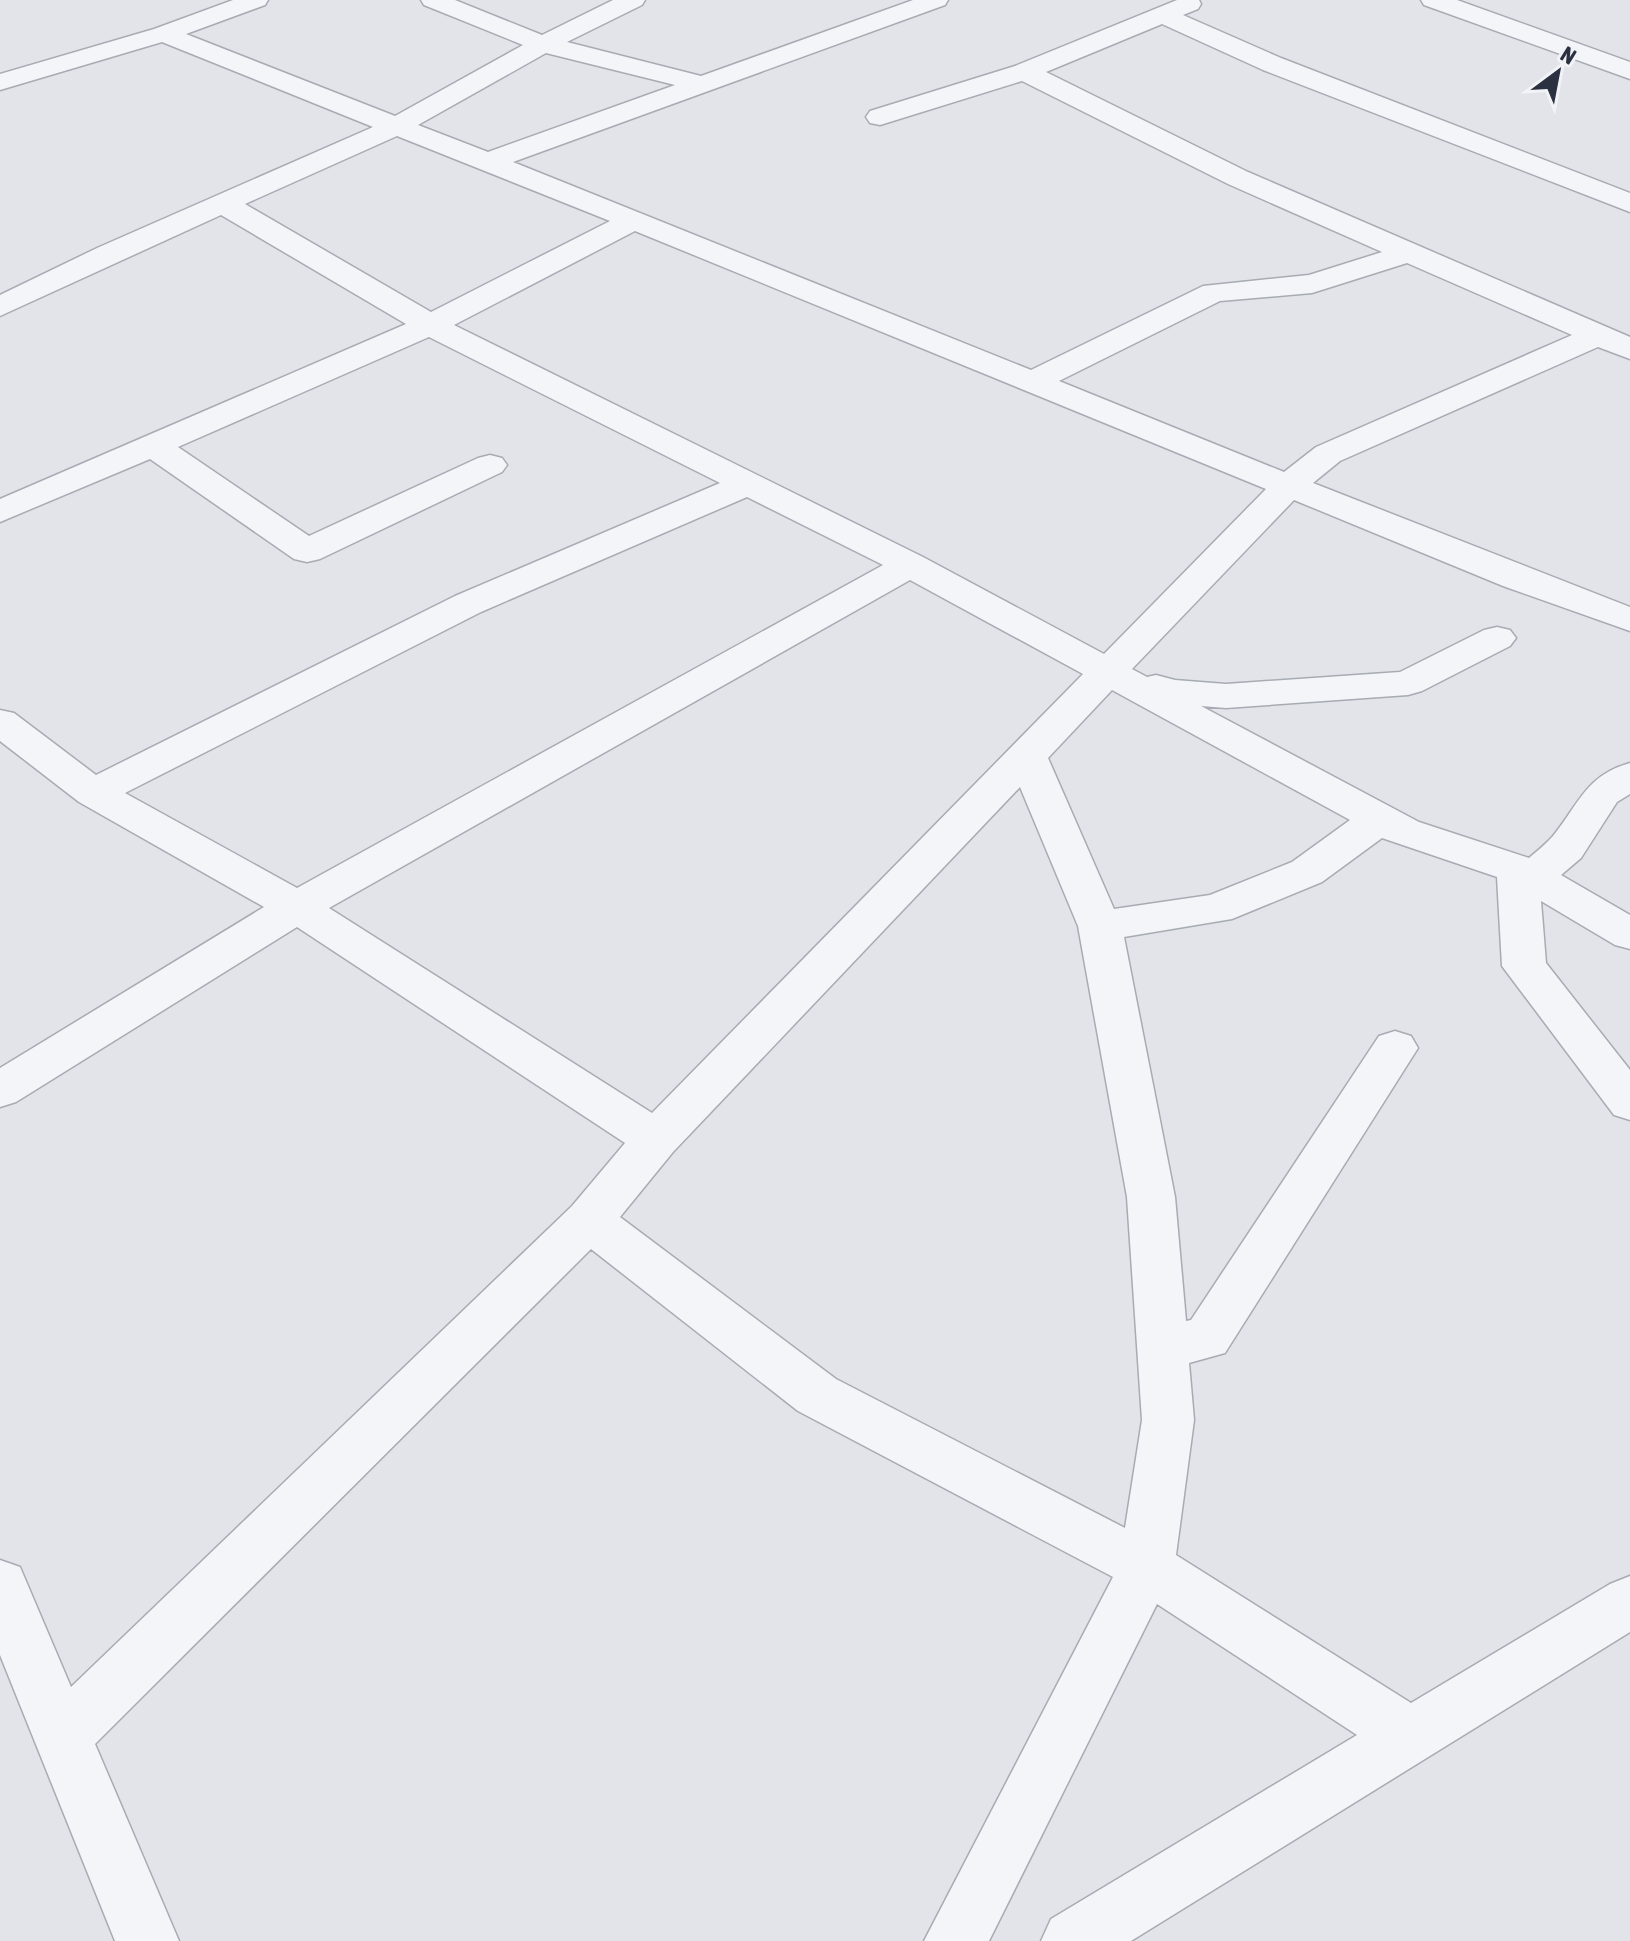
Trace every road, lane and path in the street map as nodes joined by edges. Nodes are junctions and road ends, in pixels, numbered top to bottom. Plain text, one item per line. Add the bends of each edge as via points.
1 (256, 0) edge
2 (433, 0) edge
3 (633, 0) edge
4 (936, 0) edge
5 (1199, 0) edge
6 (1433, 0) edge
7 (1164, 16) junction
8 (163, 34) junction
9 (543, 44) junction
10 (1630, 71) edge
11 (1024, 72) junction
12 (0, 82) edge
13 (702, 84) junction
14 (880, 117) dead end
15 (395, 127) junction
16 (487, 162) junction
17 (222, 203) junction
18 (1630, 203) edge
19 (634, 220) junction
20 (1411, 252) junction
21 (0, 307) edge
22 (430, 325) junction
23 (1614, 342) edge
24 (1033, 381) junction
25 (154, 446) junction
26 (490, 465) dead end
27 (748, 484) junction
28 (1289, 485) junction
29 (0, 512) edge
30 (910, 565) junction
31 (1630, 620) edge
32 (1497, 638) dead end
33 (1108, 672) junction
34 (0, 722) edge
35 (1027, 757) junction
36 (1630, 776) edge
37 (93, 793) junction
38 (1380, 819) junction
39 (1518, 869) junction
40 (297, 907) junction
41 (1100, 926) junction
42 (1630, 934) edge
43 (1395, 1048) dead end
44 (0, 1090) edge
45 (1630, 1103) edge
46 (656, 1139) junction
47 (589, 1220) junction
48 (1162, 1347) junction
49 (1147, 1567) junction
50 (0, 1585) edge
51 (1630, 1602) edge
52 (62, 1736) junction
53 (1410, 1736) junction
54 (147, 1941) edge
55 (956, 1941) edge
56 (1073, 1941) edge

1 - 8 street
2 - 9 street
3 - 9 street
4 - 13 street
5 - 7 street
6 - 10 street
7 - 11 street
7 - 18 street via 1272,64
8 - 12 street
8 - 15 street
9 - 13 street
9 - 15 street
11 - 14 street
11 - 20 street via 1238,178
13 - 16 street
15 - 16 street
15 - 17 street
16 - 19 street
17 - 21 street
17 - 22 street
19 - 22 street
19 - 24 street
20 - 23 street
20 - 24 street via 1312,284 1214,292
22 - 25 street
22 - 27 street
23 - 28 street via 1328,454
24 - 28 street
25 - 26 street via 307,551
25 - 29 street
27 - 30 street
27 - 37 street via 468,604
28 - 31 street
28 - 33 street
30 - 33 street
30 - 40 street
32 - 33 street via 1408,683 1363,687 1226,696 1173,692
33 - 35 street
33 - 38 street
34 - 37 street
35 - 41 street
35 - 46 street
36 - 39 street via 1603,793 1566,848 1536,875
37 - 40 street
38 - 39 street via 1404,832
38 - 41 street via 1307,872 1217,909
39 - 42 street
39 - 45 street via 1524,966
40 - 44 street
40 - 46 street
41 - 48 street via 1151,1197
43 - 48 street via 1207,1338
46 - 47 street
47 - 49 street via 817,1395
47 - 52 street
48 - 49 street via 1168,1420
49 - 53 street
49 - 55 street
50 - 52 street
51 - 53 street
52 - 54 street
53 - 56 street

